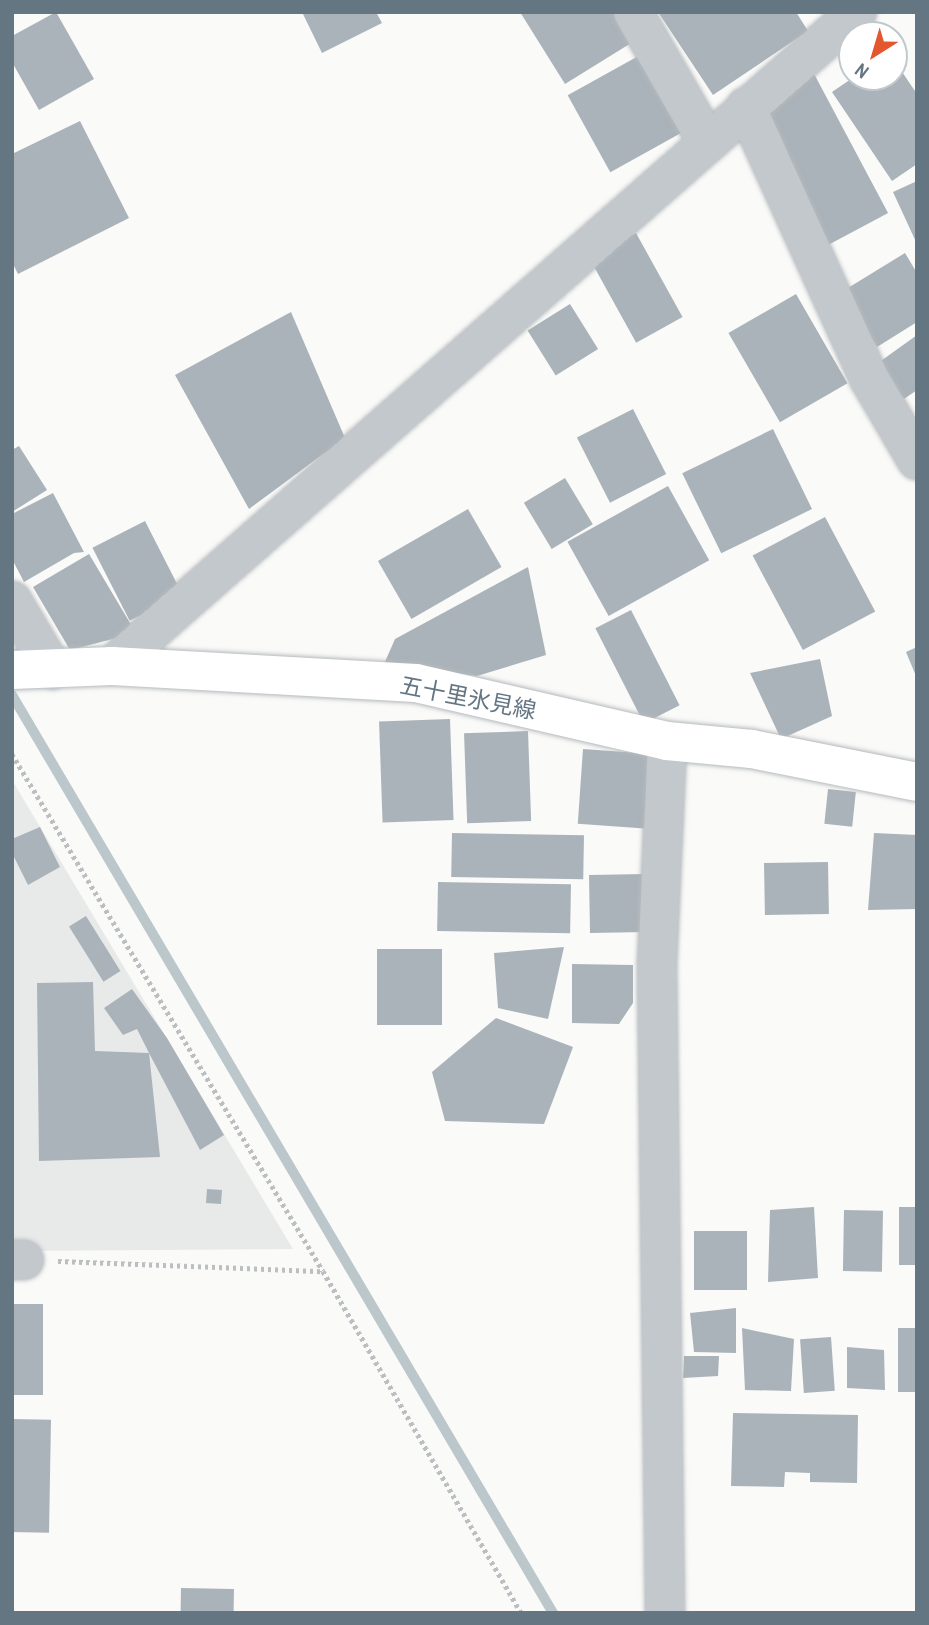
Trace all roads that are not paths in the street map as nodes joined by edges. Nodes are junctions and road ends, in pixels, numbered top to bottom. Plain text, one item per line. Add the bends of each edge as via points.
1 (633, 12) edge
2 (857, 12) edge
3 (746, 107) junction
4 (708, 143) junction
5 (917, 460) edge
6 (12, 601) edge
7 (112, 666) junction
8 (12, 670) edge
9 (53, 670) junction
10 (667, 741) junction
11 (917, 782) edge
12 (666, 1613) edge

1 - 4 street
2 - 3 street
3 - 4 street
3 - 5 street via 869,377
4 - 7 street
6 - 9 street
7 - 9 main road, 五十里氷見線
7 - 10 main road, 五十里氷見線 via 416,683
8 - 9 main road, 五十里氷見線
10 - 11 main road, 五十里氷見線 via 752,748
10 - 12 street via 657,964

